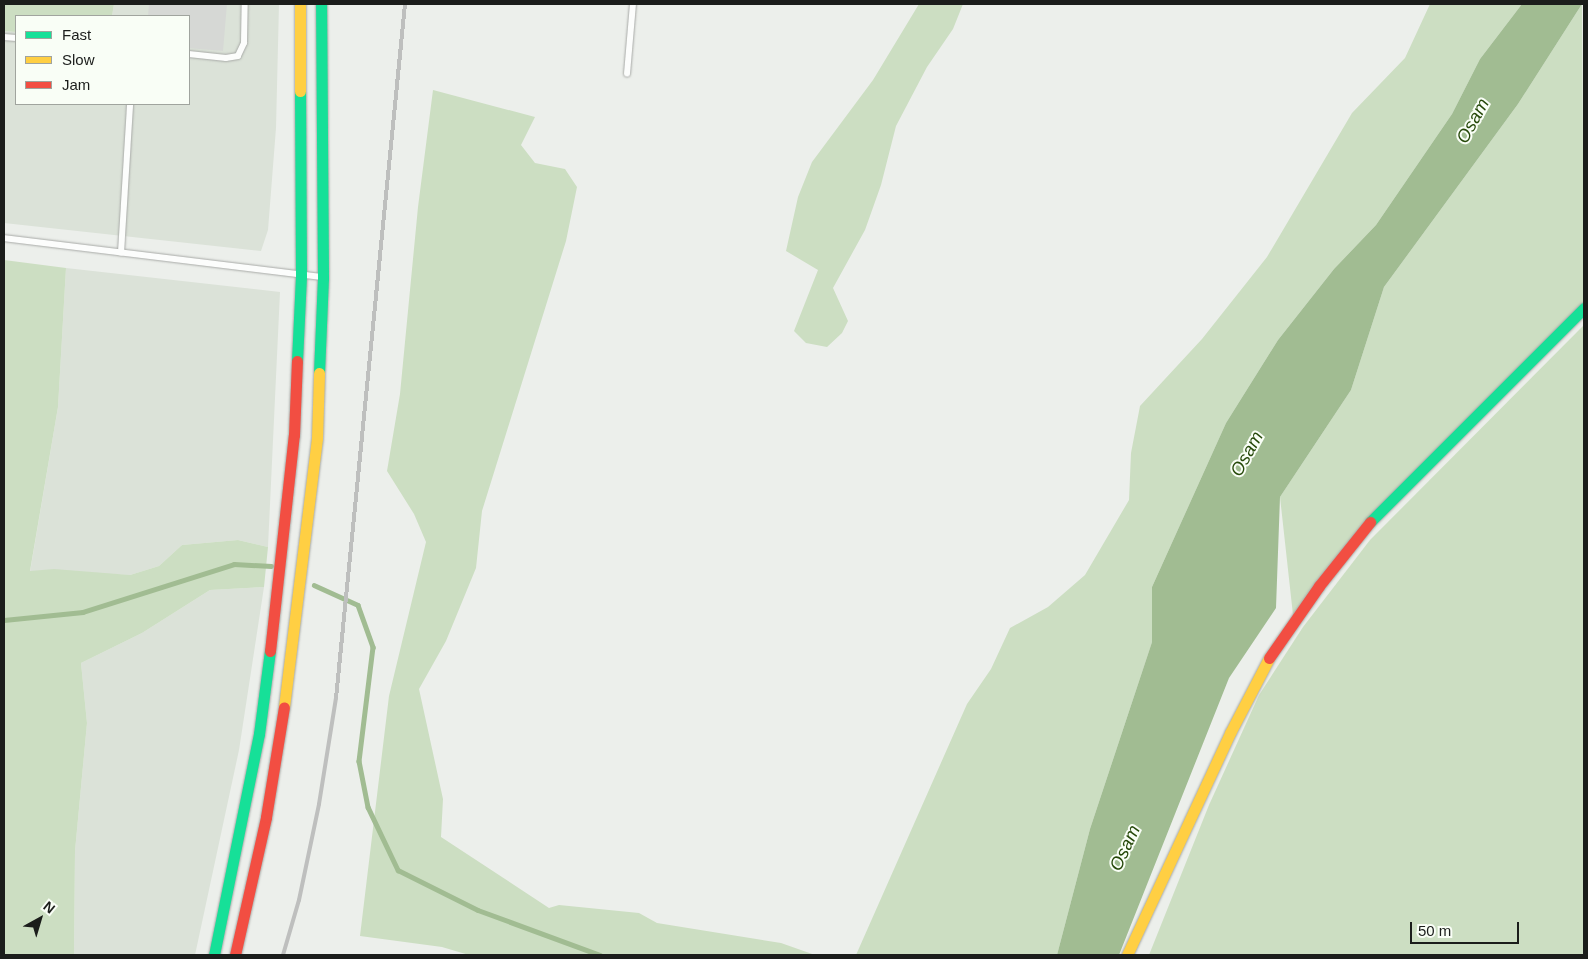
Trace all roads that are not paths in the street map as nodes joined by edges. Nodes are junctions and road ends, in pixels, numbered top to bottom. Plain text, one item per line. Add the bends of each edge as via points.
1 (245, 4) edge
2 (300, 4) edge
3 (321, 4) edge
4 (633, 4) edge
5 (190, 54) edge
6 (627, 74) dead end
7 (130, 105) edge
8 (4, 238) edge
9 (121, 253) junction
10 (302, 276) junction
11 (323, 278) junction
12 (1584, 308) edge
13 (214, 955) edge
14 (235, 955) edge
15 (1127, 955) edge

1 - 5 lane via 244,44 238,56
2 - 10 main road
3 - 11 main road
4 - 6 lane
7 - 9 lane
8 - 9 lane
9 - 10 lane
10 - 11 lane
10 - 13 main road via 294,435 272,658 246,810
11 - 14 main road via 317,438 292,655 266,817
12 - 15 main road via 1376,514 1318,586 1266,663

